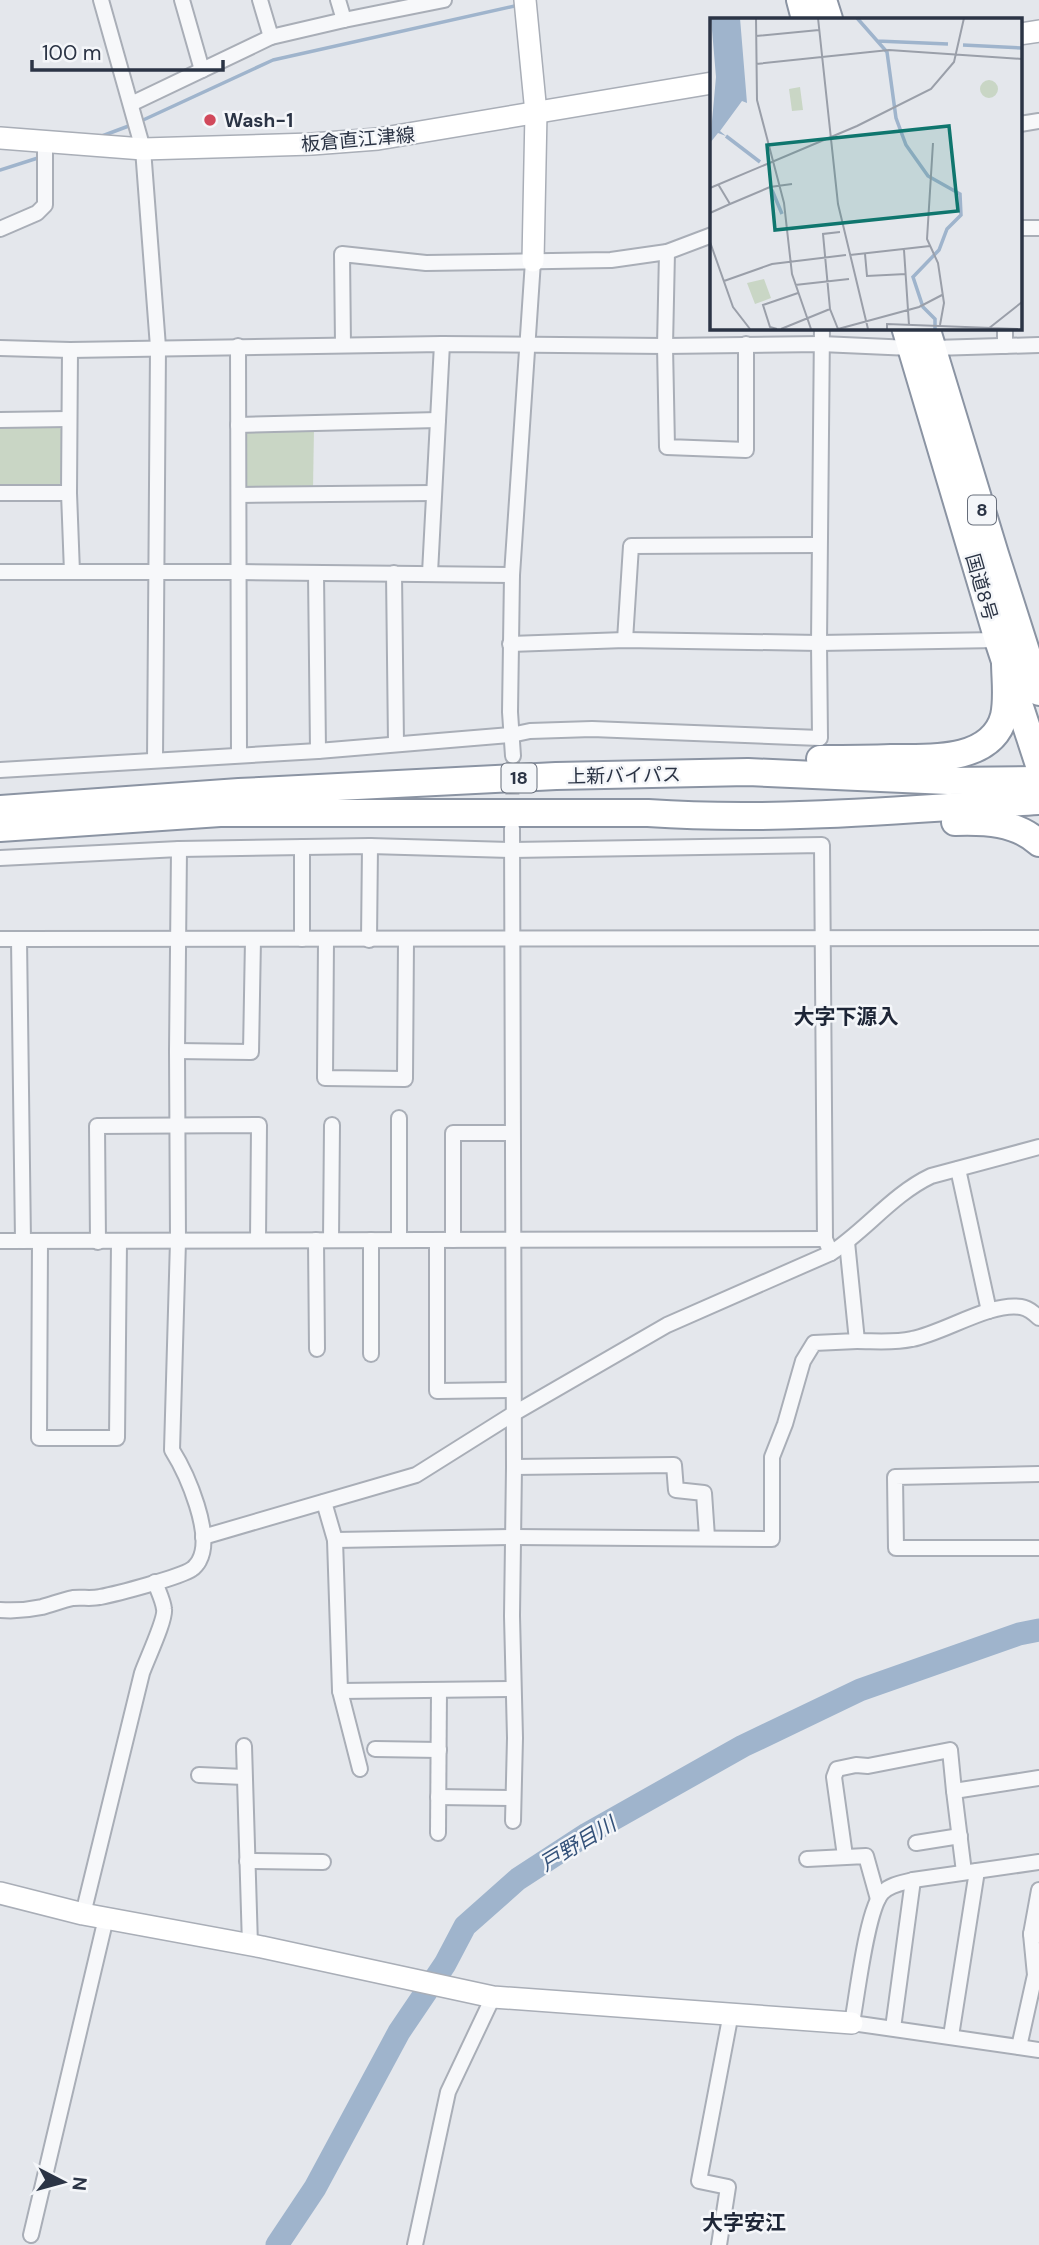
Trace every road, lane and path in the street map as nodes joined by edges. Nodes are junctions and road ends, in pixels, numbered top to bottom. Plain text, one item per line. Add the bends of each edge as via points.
1 (100, 0) edge
2 (182, 0) edge
3 (260, 0) edge
4 (338, 0) edge
5 (444, 0) edge
6 (524, 0) edge
7 (800, 0) edge
8 (823, 0) edge
9 (414, 2) edge
10 (805, 18) edge
11 (829, 18) edge
12 (344, 20) junction
13 (1039, 31) edge
14 (1021, 34) edge
15 (271, 37) junction
16 (202, 70) junction
17 (710, 83) edge
18 (131, 104) junction
19 (536, 113) junction
20 (1039, 121) edge
21 (1021, 124) edge
22 (0, 138) edge
23 (45, 142) junction
24 (143, 149) junction
25 (1021, 228) edge
26 (1039, 228) edge
27 (0, 229) edge
28 (710, 236) edge
29 (667, 252) junction
30 (533, 261) junction
31 (821, 329) edge
32 (1005, 329) edge
33 (919, 337) edge
34 (442, 344) junction
35 (746, 344) junction
36 (821, 344) junction
37 (343, 345) junction
38 (528, 345) junction
39 (1039, 345) edge
40 (238, 346) junction
41 (665, 346) junction
42 (1004, 346) junction
43 (158, 347) junction
44 (0, 348) edge
45 (70, 350) junction
46 (69, 419) junction
47 (0, 420) edge
48 (438, 420) junction
49 (238, 425) junction
50 (69, 493) junction
51 (0, 494) edge
52 (433, 494) junction
53 (239, 495) junction
54 (819, 545) junction
55 (0, 572) edge
56 (72, 572) junction
57 (155, 572) junction
58 (238, 572) junction
59 (316, 573) junction
60 (394, 573) junction
61 (430, 573) junction
62 (512, 575) junction
63 (625, 640) junction
64 (818, 643) junction
65 (510, 644) junction
66 (1001, 651) junction
67 (1039, 692) edge
68 (511, 735) junction
69 (396, 744) junction
70 (318, 751) junction
71 (239, 755) junction
72 (513, 757) tunnel mouth
73 (155, 760) junction
74 (1039, 765) edge
75 (0, 770) edge
76 (556, 776) junction
77 (1039, 780) edge
78 (1039, 801) edge
79 (0, 809) edge
80 (708, 817) junction
81 (0, 828) edge
82 (512, 828) tunnel mouth
83 (1039, 843) edge
84 (370, 846) junction
85 (302, 847) junction
86 (179, 849) junction
87 (512, 850) junction
88 (0, 858) edge
89 (822, 937) junction
90 (1039, 938) edge
91 (0, 939) edge
92 (19, 939) junction
93 (178, 939) junction
94 (253, 939) junction
95 (302, 939) junction
96 (326, 940) junction
97 (369, 940) junction
98 (406, 940) junction
99 (512, 940) junction
100 (177, 1051) junction
101 (399, 1118) dead end
102 (179, 1125) junction
103 (332, 1125) dead end
104 (512, 1133) junction
105 (1039, 1147) edge
106 (958, 1169) junction
107 (258, 1240) junction
108 (323, 1240) junction
109 (371, 1240) junction
110 (399, 1240) junction
111 (437, 1240) junction
112 (453, 1240) junction
113 (512, 1240) junction
114 (0, 1241) edge
115 (23, 1241) junction
116 (40, 1241) junction
117 (178, 1241) junction
118 (98, 1242) junction
119 (119, 1242) junction
120 (847, 1242) junction
121 (828, 1246) junction
122 (989, 1311) junction
123 (1039, 1318) edge
124 (857, 1341) junction
125 (317, 1349) dead end
126 (371, 1354) dead end
127 (513, 1390) junction
128 (513, 1414) junction
129 (514, 1467) junction
130 (1039, 1474) edge
131 (324, 1502) junction
132 (203, 1537) junction
133 (514, 1537) junction
134 (707, 1538) junction
135 (335, 1539) junction
136 (1039, 1548) edge
137 (155, 1582) junction
138 (0, 1610) edge
139 (513, 1689) junction
140 (439, 1690) junction
141 (340, 1691) junction
142 (244, 1746) dead end
143 (376, 1749) dead end
144 (439, 1751) junction
145 (360, 1769) dead end
146 (199, 1775) dead end
147 (244, 1777) junction
148 (1039, 1778) edge
149 (954, 1791) junction
150 (438, 1797) junction
151 (513, 1798) junction
152 (513, 1821) dead end
153 (438, 1833) dead end
154 (960, 1836) junction
155 (916, 1843) dead end
156 (845, 1856) junction
157 (807, 1859) dead end
158 (247, 1861) junction
159 (323, 1862) dead end
160 (1039, 1862) edge
161 (971, 1872) junction
162 (913, 1880) junction
163 (1039, 1890) edge
164 (0, 1894) edge
165 (878, 1899) junction
166 (83, 1914) junction
167 (106, 1918) junction
168 (1035, 1934) edge
169 (250, 1945) junction
170 (483, 1995) junction
171 (731, 2013) junction
172 (852, 2023) junction
173 (892, 2028) junction
174 (951, 2036) junction
175 (1020, 2047) junction
176 (1039, 2050) edge
177 (31, 2235) dead end
178 (415, 2245) edge
179 (719, 2245) edge

1 - 18 street
2 - 16 street
3 - 15 street
4 - 12 street
5 - 9 street
6 - 19 street
7 - 10 highway
8 - 11 highway
9 - 12 street
12 - 15 street
13 - 14 street
15 - 16 street
16 - 18 street
17 - 19 street, 板倉直江津線
18 - 24 street
19 - 24 street, 板倉直江津線 via 378,139
19 - 30 street
20 - 21 street
22 - 23 street, 板倉直江津線
23 - 24 street, 板倉直江津線
23 - 27 street via 46,205
24 - 43 street
25 - 26 street
28 - 29 street
29 - 30 street via 611,260
29 - 41 street
30 - 37 street via 426,263 342,254
30 - 38 street
31 - 36 street
32 - 42 street
33 - 36 street
33 - 42 street
33 - 66 highway, 国道8号 / 8
33 - 67 highway, 国道8号 / 8
34 - 37 street
34 - 38 street
34 - 48 street
35 - 36 street
35 - 41 street
35 - 41 street via 746,450 667,447
36 - 54 street
37 - 40 street
38 - 41 street
38 - 62 street
39 - 42 street
40 - 43 street
40 - 49 street
43 - 45 street
43 - 57 street
44 - 45 street
45 - 46 street
46 - 47 street
46 - 50 street
48 - 49 street
48 - 52 street
49 - 53 street
50 - 51 street
50 - 56 street
52 - 53 street
52 - 61 street
53 - 58 street
54 - 63 street via 631,546
54 - 64 street
55 - 56 street
56 - 57 street
57 - 58 street
57 - 73 street
58 - 59 street
58 - 71 street
59 - 60 street
59 - 70 street
60 - 61 street
60 - 69 street
61 - 62 street
62 - 65 street
63 - 64 street
63 - 65 street
64 - 66 street
64 - 68 street via 820,738 592,729
65 - 68 street
66 - 74 highway, 国道8号 / 8
66 - 76 highway via 1006,698 1003,717 986,742 969,751 943,758 751,760
68 - 69 street
68 - 72 street
69 - 70 street
70 - 71 street
71 - 73 street
73 - 75 street
76 - 77 highway, 上新バイパス / 18 via 748,772 948,781
76 - 79 highway, 上新バイパス / 18
78 - 80 highway, 上新バイパス / 18
80 - 81 highway, 上新バイパス / 18 via 596,812 220,813
80 - 83 highway via 811,824 980,821 1014,828
82 - 87 street
84 - 85 street
84 - 87 street
84 - 97 street
85 - 86 street
85 - 95 street
86 - 88 street
86 - 93 street
87 - 89 street via 822,845
87 - 99 street
89 - 90 street
89 - 99 street
89 - 121 street
91 - 92 street
92 - 93 street
92 - 115 street
93 - 94 street
93 - 100 street
94 - 95 street
94 - 100 street via 251,1052
95 - 96 street
96 - 97 street
96 - 98 street via 325,1078 405,1079
97 - 98 street
98 - 99 street
99 - 104 street
100 - 102 street
101 - 110 street
102 - 107 street via 259,1125
102 - 117 street
102 - 118 street via 97,1126
103 - 108 street
104 - 112 street via 453,1133
104 - 113 street
105 - 106 street
106 - 120 street via 914,1184
106 - 122 street
107 - 108 street
107 - 117 street
108 - 109 street
108 - 125 street
109 - 110 street
109 - 126 street
110 - 111 street
111 - 112 street
111 - 127 street via 437,1391
112 - 113 street
113 - 121 street
113 - 127 street
114 - 115 street
115 - 116 street
116 - 118 street
116 - 119 street via 39,1438 117,1438
117 - 119 street
117 - 132 street via 172,1450 191,1487
118 - 119 street
120 - 121 street
120 - 124 street
121 - 128 street via 667,1325
122 - 123 street via 1020,1306
122 - 124 street via 909,1340
124 - 134 street via 814,1343 803,1361 772,1457 772,1539
127 - 128 street
128 - 129 street
128 - 131 street via 416,1475
129 - 133 street
129 - 134 street via 674,1465 676,1490 704,1493
130 - 136 street via 895,1476 896,1548
131 - 132 street
131 - 135 street
132 - 137 street via 203,1551 191,1571
133 - 134 street
133 - 135 street
133 - 139 street
135 - 141 street
137 - 138 street via 98,1598
137 - 166 street via 165,1611 142,1673
139 - 140 street
139 - 151 street
140 - 141 street
140 - 144 street
141 - 145 street
142 - 147 street
143 - 144 street
144 - 150 street
146 - 147 street
147 - 158 street
148 - 149 street
149 - 154 street
149 - 156 street via 950,1750 837,1769 834,1777
150 - 151 street
150 - 153 street
151 - 152 street
154 - 155 street
154 - 161 street
156 - 157 street
156 - 165 street via 866,1856
158 - 159 street
158 - 169 street
160 - 161 street
161 - 162 street
161 - 174 street
162 - 165 street via 895,1884
162 - 173 street
163 - 168 street
164 - 166 street
165 - 172 street
166 - 167 street
167 - 169 street
167 - 177 street
168 - 175 street via 1035,1975
169 - 170 street
170 - 171 street
170 - 178 street via 448,2092
171 - 172 street
171 - 179 street via 699,2181 728,2187
172 - 173 street
173 - 174 street
174 - 175 street
175 - 176 street

